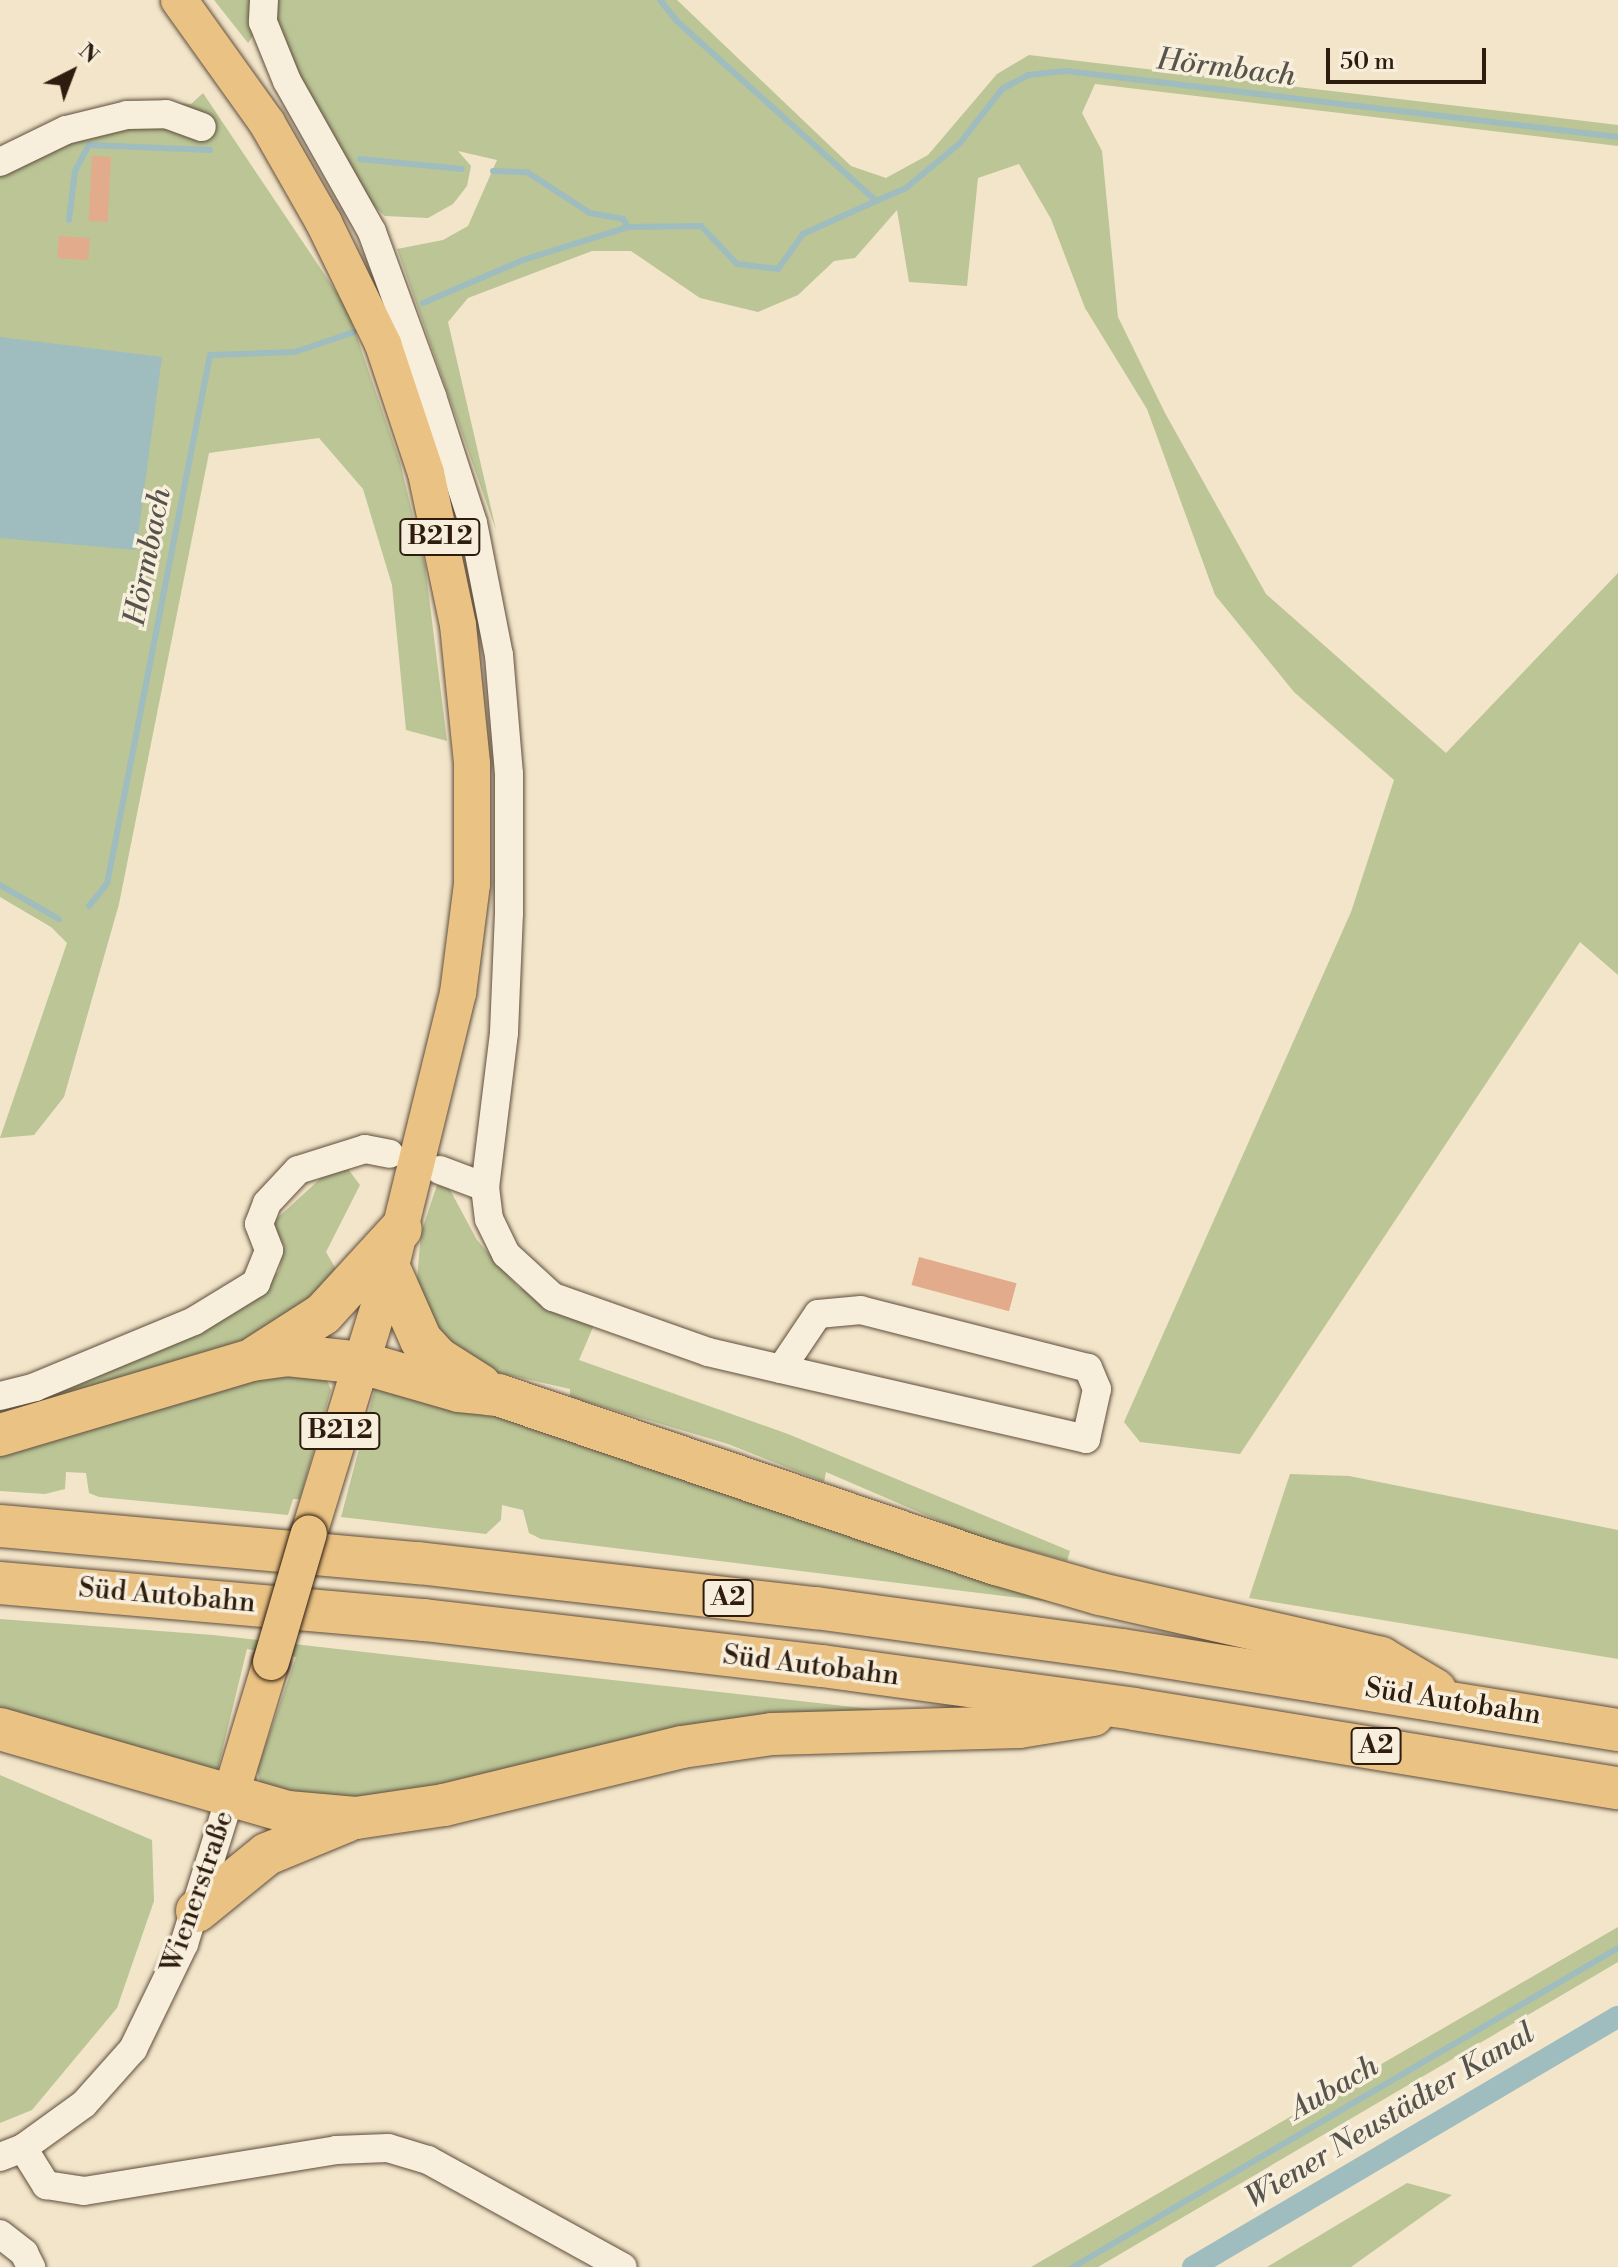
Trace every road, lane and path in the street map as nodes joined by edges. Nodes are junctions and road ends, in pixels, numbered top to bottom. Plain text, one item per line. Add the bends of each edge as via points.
1 (179, 0) edge
2 (264, 0) edge
3 (202, 127) dead end
4 (0, 162) edge
5 (390, 1154) dead end
6 (440, 1170) dead end
7 (485, 1187) junction
8 (401, 1229) junction
9 (390, 1270) junction
10 (252, 1360) junction
11 (362, 1363) junction
12 (781, 1369) junction
13 (498, 1395) junction
14 (0, 1396) edge
15 (0, 1435) edge
16 (0, 1526) edge
17 (0, 1583) edge
18 (1453, 1701) junction
19 (1134, 1709) junction
20 (0, 1729) edge
21 (1618, 1730) edge
22 (1618, 1788) edge
23 (230, 1797) junction
24 (356, 1818) junction
25 (197, 1911) junction
26 (12, 2152) edge
27 (0, 2234) edge
28 (31, 2267) edge
29 (623, 2267) edge

1 - 8 main road, B212 via 267,123 383,344 426,473 458,625 472,764 472,884 458,993
2 - 7 street via 263,22 287,81 372,232 432,396 473,523 499,655 509,774 509,913 504,1033
3 - 4 street via 166,114 127,115 66,130
5 - 14 street via 365,1149 298,1170 267,1203 259,1224 269,1250 256,1283 194,1321 35,1387
6 - 7 street
7 - 12 street via 489,1219 506,1254 553,1297 708,1352
8 - 9 main road, B212
8 - 10 highway via 323,1314
9 - 11 main road, B212
9 - 13 highway via 421,1340 439,1359
10 - 11 highway via 287,1355
10 - 15 highway
11 - 13 highway via 459,1391
11 - 23 main road, B212, bridge
12 - 12 street via 1086,1439 1097,1389 1088,1368 861,1310 818,1314
13 - 18 highway via 996,1564 1100,1594 1381,1658
16 - 18 highway, Süd Autobahn / A2 via 402,1561 816,1608
17 - 19 highway, Süd Autobahn / A2 via 424,1620
18 - 21 highway, Süd Autobahn / A2
19 - 22 highway, Süd Autobahn / A2
19 - 24 highway via 1019,1727 772,1734 682,1747 444,1805
20 - 23 highway
23 - 24 highway via 288,1812
23 - 25 street, Wienerstraße
24 - 25 highway via 267,1854
25 - 26 street, Wienerstraße via 133,2049 108,2080
26 - 29 street via 46,2185 84,2191 336,2150 388,2148 428,2160
27 - 28 street via 24,2253

